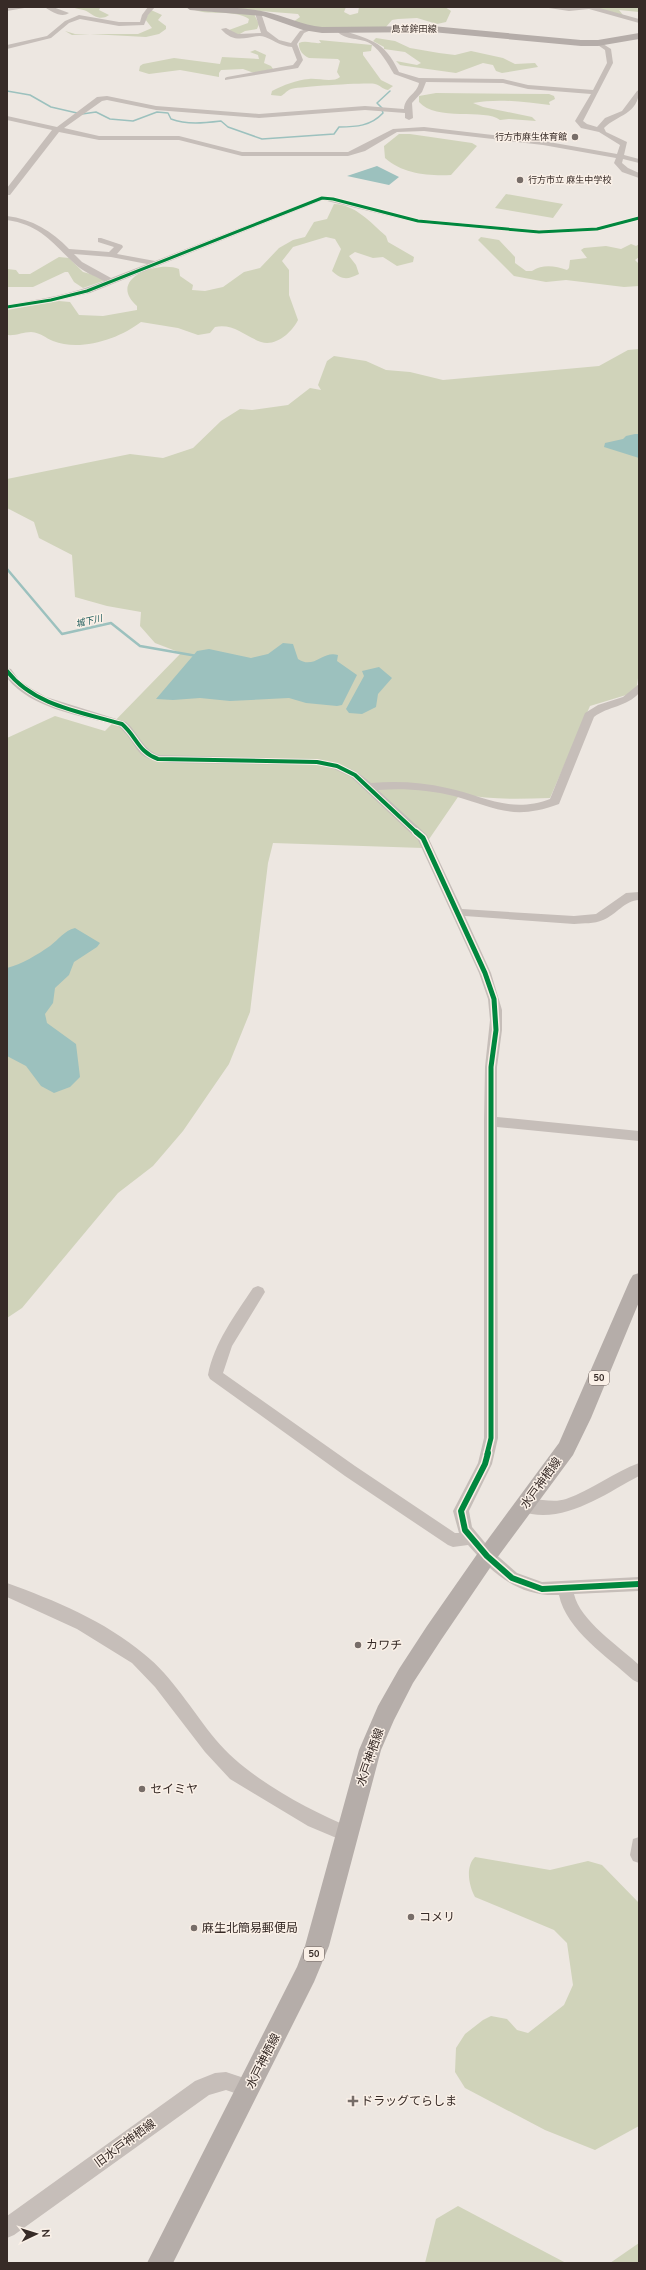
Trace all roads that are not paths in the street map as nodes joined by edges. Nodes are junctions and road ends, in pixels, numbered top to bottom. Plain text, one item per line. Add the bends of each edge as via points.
1 (27, 7) edge
2 (48, 7) edge
3 (152, 7) edge
4 (190, 7) edge
5 (545, 7) edge
6 (589, 7) edge
7 (7, 9) edge
8 (66, 13) dead end
9 (258, 13) junction
10 (639, 21) edge
11 (224, 29) dead end
12 (309, 29) junction
13 (340, 31) junction
14 (267, 34) junction
15 (639, 36) edge
16 (598, 43) junction
17 (283, 44) junction
18 (294, 45) junction
19 (7, 48) edge
20 (282, 53) dead end
21 (227, 79) dead end
22 (420, 80) junction
23 (594, 92) junction
24 (639, 92) edge
25 (406, 111) junction
26 (7, 118) edge
27 (58, 130) junction
28 (402, 130) junction
29 (601, 130) junction
30 (620, 156) junction
31 (639, 161) edge
32 (639, 176) edge
33 (7, 193) edge
34 (7, 218) edge
35 (639, 218) edge
36 (101, 240) dead end
37 (67, 251) junction
38 (111, 255) junction
39 (152, 263) junction
40 (110, 280) junction
41 (7, 307) edge
42 (7, 671) edge
43 (639, 687) edge
44 (370, 787) junction
45 (639, 896) edge
46 (458, 914) junction
47 (490, 1121) junction
48 (639, 1136) edge
49 (639, 1280) edge
50 (258, 1292) dead end
51 (639, 1469) edge
52 (524, 1506) junction
53 (470, 1538) junction
54 (486, 1556) junction
55 (639, 1584) edge
56 (565, 1588) junction
57 (7, 1590) edge
58 (639, 1675) edge
59 (346, 1834) junction
60 (639, 1845) edge
61 (639, 1855) edge
62 (249, 2089) junction
63 (7, 2228) edge
64 (160, 2263) edge

1 - 7 street
2 - 8 street via 56,12
3 - 19 street via 142,24 119,24 78,17 67,22 49,37
4 - 9 main road, 島並鉾田線
5 - 6 street
6 - 10 street
9 - 12 main road, 島並鉾田線
9 - 14 street via 262,30
11 - 14 street via 228,35 234,37
12 - 13 main road, 島並鉾田線
12 - 18 street via 302,32
13 - 16 main road, 島並鉾田線 via 432,29
13 - 22 street via 345,35 370,40 392,64 396,73
14 - 17 street
15 - 16 main road, 島並鉾田線
16 - 23 street via 608,49 610,60
17 - 18 street
17 - 20 street via 280,47
18 - 21 street via 300,60 294,68
22 - 23 street via 502,81 535,88
22 - 25 street via 423,82 422,87 408,101
23 - 29 street via 579,122 584,126
24 - 29 street via 627,111 605,122
25 - 27 street via 365,108 265,117 156,108 107,98 100,99
25 - 28 street via 409,116
26 - 27 street
27 - 28 street via 108,138 179,138 242,154 327,155 358,152 375,140
27 - 33 street via 25,167
28 - 30 street via 513,139
29 - 30 street via 623,142
30 - 31 street
30 - 32 street via 620,166
34 - 37 street via 21,220 46,232
35 - 39 street via 604,228 550,232 418,222 322,198
36 - 38 street via 119,247
37 - 38 street
37 - 40 street via 86,269
38 - 39 street
39 - 40 street
40 - 41 street via 100,286 70,295
42 - 44 street via 41,699 122,724 132,734 138,746 152,757 171,760 327,763 346,769
43 - 44 street via 627,700 601,707 589,715 555,801 545,805 504,809 444,791 388,785
44 - 46 street via 423,838
45 - 46 street via 630,896 600,917 592,919 574,920 467,912
46 - 47 street via 497,1005 497,1029 491,1068
47 - 48 street
47 - 53 street via 491,1438 485,1464 461,1511 462,1524
49 - 52 main road, 水戸神栖線 / 50 via 566,1449
50 - 53 street via 242,1315 217,1363 215,1375 453,1540
51 - 52 street via 567,1506
52 - 54 main road, 水戸神栖線 / 50
53 - 54 street
54 - 56 street via 503,1573 522,1584 542,1589
54 - 59 main road, 水戸神栖線 / 50 via 410,1670 386,1713 370,1750
55 - 56 street
56 - 58 street via 569,1606 578,1620
57 - 59 street via 28,1597 66,1616 131,1654 149,1669 234,1772 312,1819 334,1831
59 - 62 main road, 水戸神栖線 / 50 via 317,1946 300,1987
60 - 61 street
62 - 63 street, 旧水戸神栖線 via 223,2080 202,2088
62 - 64 main road, 水戸神栖線 / 50

